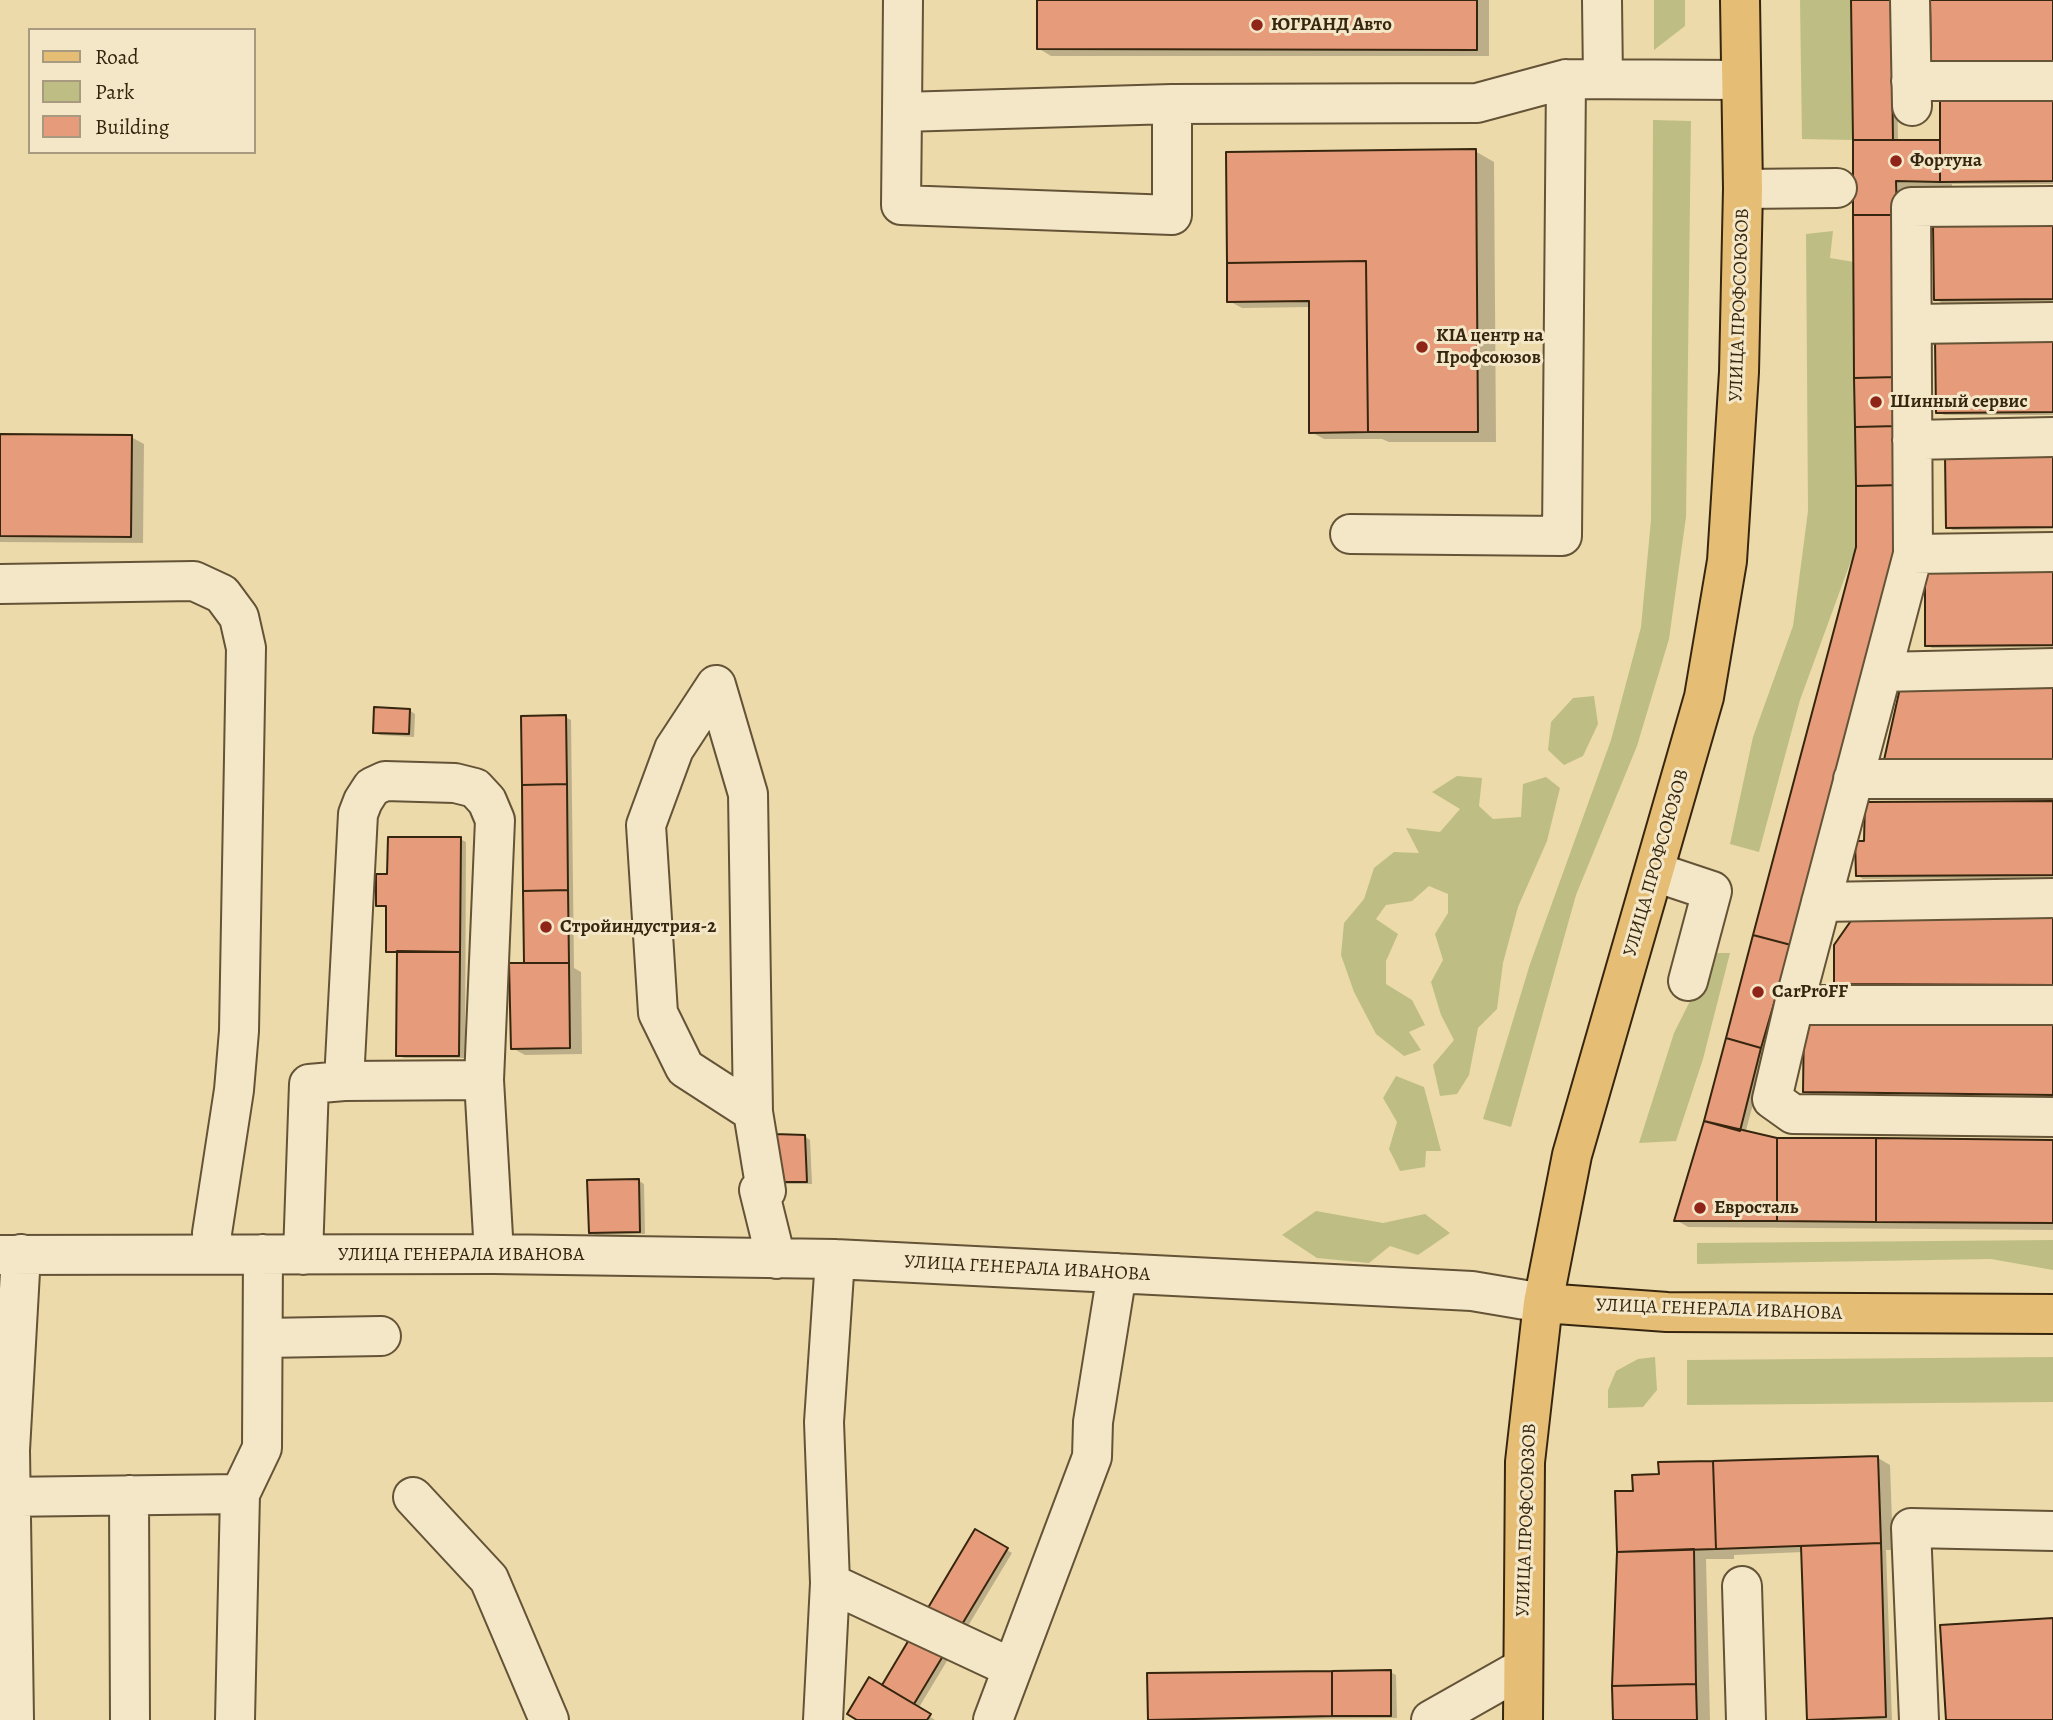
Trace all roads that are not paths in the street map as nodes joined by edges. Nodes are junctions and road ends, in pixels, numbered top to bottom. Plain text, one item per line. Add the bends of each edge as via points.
1 (903, 0) edge
2 (1602, 0) edge
3 (1740, 0) edge
4 (1910, 0) edge
5 (1566, 79) junction
6 (1603, 79) junction
7 (1741, 80) junction
8 (2053, 81) edge
9 (1172, 104) junction
10 (902, 112) junction
11 (1837, 188) dead end
12 (1743, 189) junction
13 (2053, 206) edge
14 (2053, 322) edge
15 (1912, 324) junction
16 (2053, 437) edge
17 (1912, 440) junction
18 (1350, 534) dead end
19 (2053, 552) edge
20 (1913, 554) junction
21 (0, 584) edge
22 (2053, 668) edge
23 (1882, 672) junction
24 (1853, 779) junction
25 (2053, 779) edge
26 (1655, 872) junction
27 (2053, 898) edge
28 (1821, 902) junction
29 (1688, 981) dead end
30 (1794, 1005) junction
31 (2053, 1005) edge
32 (484, 1080) junction
33 (344, 1082) junction
34 (753, 1112) junction
35 (2053, 1117) edge
36 (213, 1253) junction
37 (263, 1254) junction
38 (494, 1254) junction
39 (11, 1255) edge
40 (303, 1255) junction
41 (776, 1259) junction
42 (835, 1259) junction
43 (1117, 1273) junction
44 (1543, 1303) junction
45 (2053, 1314) edge
46 (381, 1336) dead end
47 (263, 1338) junction
48 (240, 1494) junction
49 (129, 1495) junction
50 (5, 1497) edge
51 (412, 1497) dead end
52 (2053, 1531) edge
53 (830, 1583) junction
54 (1742, 1586) dead end
55 (1012, 1668) junction
56 (1523, 1668) junction
57 (14, 1720) edge
58 (130, 1720) edge
59 (235, 1720) edge
60 (549, 1720) edge
61 (823, 1720) edge
62 (993, 1720) edge
63 (1431, 1720) edge
64 (1523, 1720) edge
65 (1746, 1720) edge
66 (1919, 1720) edge

1 - 10 street
2 - 6 street
3 - 7 main road, УЛИЦА ПРОФСОЮЗОВ
4 - 8 street via 1912,94
5 - 6 street
5 - 9 street via 1476,103
5 - 18 street via 1562,536
6 - 7 street
7 - 12 main road, УЛИЦА ПРОФСОЮЗОВ
9 - 10 street
9 - 10 street via 1172,215 901,205
11 - 12 street
12 - 26 main road, УЛИЦА ПРОФСОЮЗОВ via 1739,372 1727,561 1704,697
13 - 15 street via 1911,208
14 - 15 street
15 - 17 street
16 - 17 street
17 - 20 street
19 - 20 street
20 - 23 street
21 - 36 street via 194,581 222,594 239,617 246,648 239,1031
22 - 23 street
23 - 24 street
24 - 25 street
24 - 28 street
26 - 29 street via 1712,891
26 - 44 main road, УЛИЦА ПРОФСОЮЗОВ via 1573,1155
27 - 28 street
28 - 30 street
30 - 31 street
30 - 35 street via 1772,1099 1793,1114
32 - 33 street
32 - 33 street via 495,820 475,788 386,781 372,787 358,814
32 - 38 street
33 - 40 street via 309,1084
34 - 34 street via 685,1068 658,1013 646,825 674,749 716,685 748,794
34 - 41 street via 766,1191 759,1190
36 - 37 street, УЛИЦА ГЕНЕРАЛА ИВАНОВА
36 - 39 street, УЛИЦА ГЕНЕРАЛА ИВАНОВА
37 - 40 street, УЛИЦА ГЕНЕРАЛА ИВАНОВА
37 - 47 street
38 - 40 street, УЛИЦА ГЕНЕРАЛА ИВАНОВА
38 - 41 street, УЛИЦА ГЕНЕРАЛА ИВАНОВА
39 - 50 street
41 - 42 street, УЛИЦА ГЕНЕРАЛА ИВАНОВА
42 - 43 street, УЛИЦА ГЕНЕРАЛА ИВАНОВА
42 - 53 street via 824,1422
43 - 44 street, УЛИЦА ГЕНЕРАЛА ИВАНОВА via 1457,1290
43 - 55 street via 1093,1422 1092,1457
44 - 45 main road, УЛИЦА ГЕНЕРАЛА ИВАНОВА via 1667,1312
44 - 56 main road, УЛИЦА ПРОФСОЮЗОВ via 1525,1462
46 - 47 street
47 - 48 street via 262,1448
48 - 49 street
48 - 59 street
49 - 50 street
49 - 58 street
50 - 57 street
51 - 60 street via 489,1579
52 - 66 street via 1911,1528
53 - 55 street
53 - 61 street
54 - 65 street
55 - 62 street
56 - 63 street
56 - 64 main road, УЛИЦА ПРОФСОЮЗОВ

